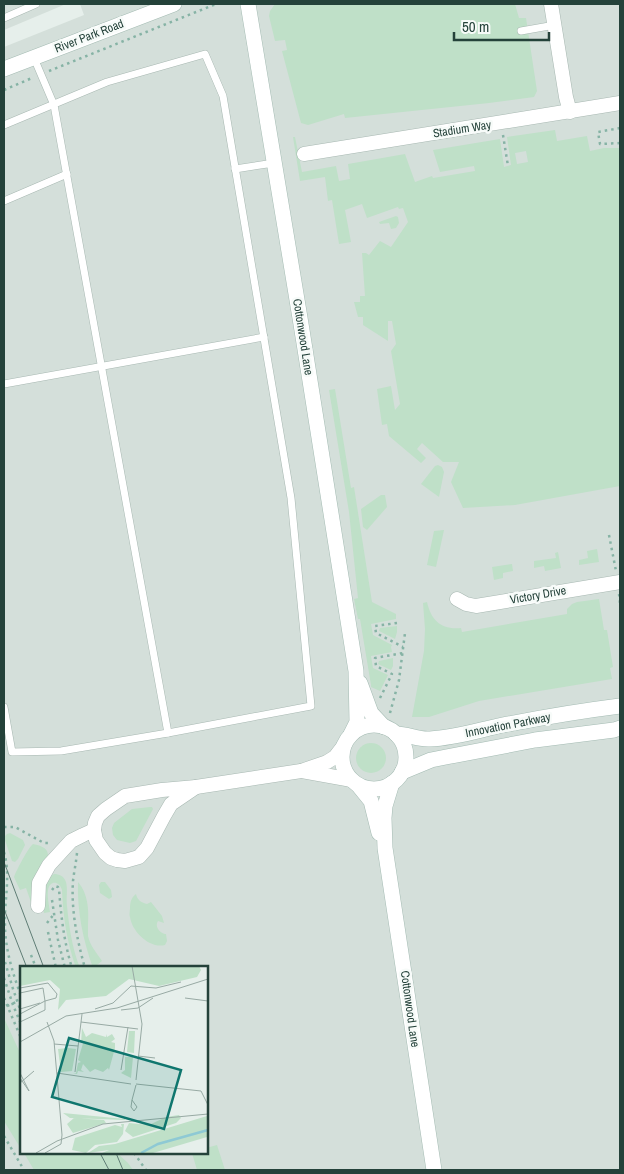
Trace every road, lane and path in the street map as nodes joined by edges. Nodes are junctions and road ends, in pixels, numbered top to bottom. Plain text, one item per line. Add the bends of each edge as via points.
1 (36, 4) edge
2 (174, 4) edge
3 (216, 4) edge
4 (248, 4) edge
5 (551, 4) edge
6 (4, 18) edge
7 (554, 25) junction
8 (520, 31) dead end
9 (34, 57) junction
10 (4, 69) edge
11 (41, 74) junction
12 (4, 90) edge
13 (620, 103) edge
14 (54, 105) junction
15 (570, 112) junction
16 (4, 125) edge
17 (620, 128) edge
18 (503, 135) dead end
19 (620, 144) edge
20 (304, 154) dead end
21 (275, 162) junction
22 (508, 166) dead end
23 (235, 169) junction
24 (67, 174) junction
25 (4, 201) edge
26 (264, 337) junction
27 (102, 366) junction
28 (4, 384) edge
29 (609, 535) dead end
30 (618, 578) edge
31 (457, 599) dead end
32 (397, 623) dead end
33 (405, 633) dead end
34 (403, 647) junction
35 (403, 652) junction
36 (356, 671) junction
37 (379, 702) dead end
38 (620, 706) edge
39 (4, 707) edge
40 (390, 724) junction
41 (620, 728) edge
42 (168, 733) junction
43 (348, 739) junction
44 (301, 771) junction
45 (397, 778) junction
46 (355, 782) junction
47 (196, 787) junction
48 (4, 827) edge
49 (94, 830) junction
50 (65, 847) junction
51 (385, 848) junction
52 (4, 852) edge
53 (52, 890) dead end
54 (52, 898) dead end
55 (38, 906) dead end
56 (54, 914) junction
57 (46, 923) dead end
58 (48, 932) dead end
59 (31, 956) dead end
60 (5, 962) dead end
61 (35, 966) edge
62 (56, 966) edge
63 (64, 966) edge
64 (72, 966) edge
65 (85, 966) edge
66 (4, 978) edge
67 (20, 995) edge
68 (4, 998) edge
69 (20, 999) edge
70 (15, 1003) junction
71 (6, 1006) junction
72 (20, 1010) edge
73 (20, 1020) edge
74 (20, 1036) edge
75 (4, 1136) edge
76 (135, 1154) edge
77 (24, 1170) edge
78 (146, 1170) edge
79 (434, 1170) edge

1 - 6 lane
2 - 9 street, River Park Road
3 - 11 path
4 - 21 street, Cottonwood Lane
5 - 7 street
7 - 8 lane
7 - 15 street
9 - 10 street, River Park Road
9 - 11 lane
11 - 12 path
11 - 14 lane
13 - 15 street, Stadium Way
14 - 16 lane
14 - 23 lane via 107,82 205,54 223,96
14 - 24 lane
15 - 20 street, Stadium Way
17 - 19 path via 598,132 600,144
18 - 22 path
21 - 23 lane
21 - 36 street, Cottonwood Lane
23 - 26 lane
24 - 25 lane
24 - 27 lane
26 - 27 lane
26 - 42 lane via 292,498 310,706
27 - 28 lane
27 - 42 lane
29 - 30 path
30 - 31 street, Victory Drive via 476,606
32 - 34 path via 375,626 376,633
33 - 34 path
34 - 35 path
35 - 37 path via 375,658 376,666 392,674
35 - 40 path
36 - 40 street, Cottonwood Lane via 371,713
36 - 43 street, Cottonwood Lane via 356,722
38 - 40 street, Innovation Parkway via 428,740 404,734
39 - 42 lane via 12,752 61,751
40 - 43 street, Innovation Parkway via 363,726
40 - 45 street via 405,752 404,766
41 - 45 street, Innovation Parkway via 432,760
43 - 44 street, Innovation Parkway via 335,757
43 - 46 street via 342,751 343,763
44 - 46 street, Innovation Parkway
44 - 47 street, Innovation Parkway
45 - 46 street, Innovation Parkway via 372,789
45 - 51 street, Cottonwood Lane via 385,806
46 - 51 street, Cottonwood Lane via 371,801
47 - 49 street, Innovation Parkway via 125,796 98,816
47 - 49 street, Innovation Parkway via 171,804 139,857 125,861 111,858 96,840
48 - 50 path via 15,827 44,843
49 - 50 street via 70,841
50 - 55 street via 39,883
50 - 65 path via 77,853 74,906
51 - 79 street, Cottonwood Lane
52 - 67 path via 7,952
53 - 64 path via 55,886 59,889 63,932
54 - 56 path
56 - 57 path
56 - 63 path
58 - 62 path
59 - 61 path
60 - 70 path
66 - 70 path, bridge
68 - 71 path
69 - 70 path
70 - 71 path, bridge
70 - 72 path
70 - 73 path, bridge
71 - 74 path
75 - 77 path
76 - 78 path

